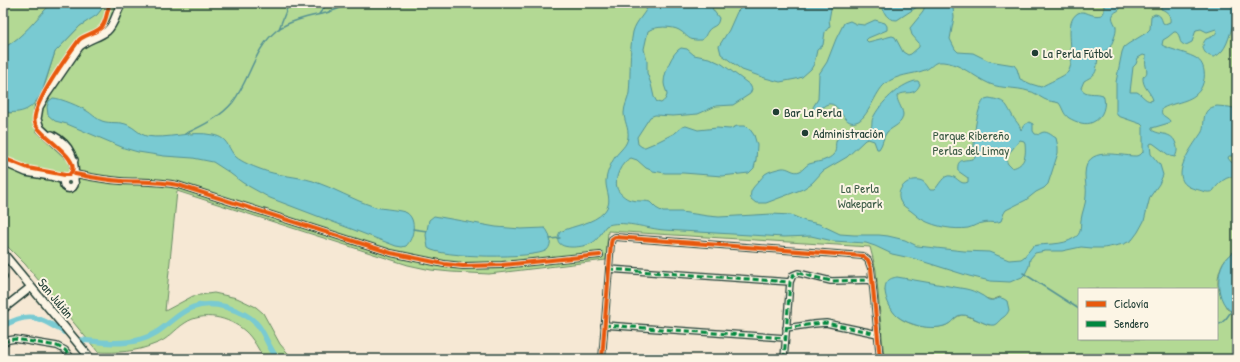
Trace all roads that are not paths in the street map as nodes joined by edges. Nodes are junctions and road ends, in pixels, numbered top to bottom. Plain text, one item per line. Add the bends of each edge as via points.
1 (122, 3) edge
2 (3, 162) edge
3 (74, 177) junction
4 (3, 253) edge
5 (600, 255) dead end
6 (609, 269) junction
7 (873, 280) junction
8 (790, 282) junction
9 (31, 287) junction
10 (3, 309) edge
11 (604, 325) junction
12 (786, 328) junction
13 (878, 334) junction
14 (785, 338) junction
15 (3, 343) edge
16 (72, 359) edge
17 (91, 359) edge
18 (602, 359) edge
19 (784, 359) edge
20 (880, 359) edge

1 - 3 street via 110,28 79,47 38,111 38,125 70,150 75,166
2 - 3 street via 26,172 64,180 65,187 70,189 75,185
3 - 5 street via 178,185 391,253 444,264 502,265
4 - 9 street, San Julián
6 - 7 street via 611,241 616,237 860,255 868,260
6 - 8 street
6 - 11 street
7 - 8 street via 832,281 798,273 793,274
7 - 13 street
8 - 12 street
9 - 10 street
9 - 17 street, San Julián
11 - 14 street
11 - 18 street
12 - 13 street via 826,324
12 - 14 street
13 - 20 street
14 - 19 street
15 - 16 street via 15,339 57,346 65,350

